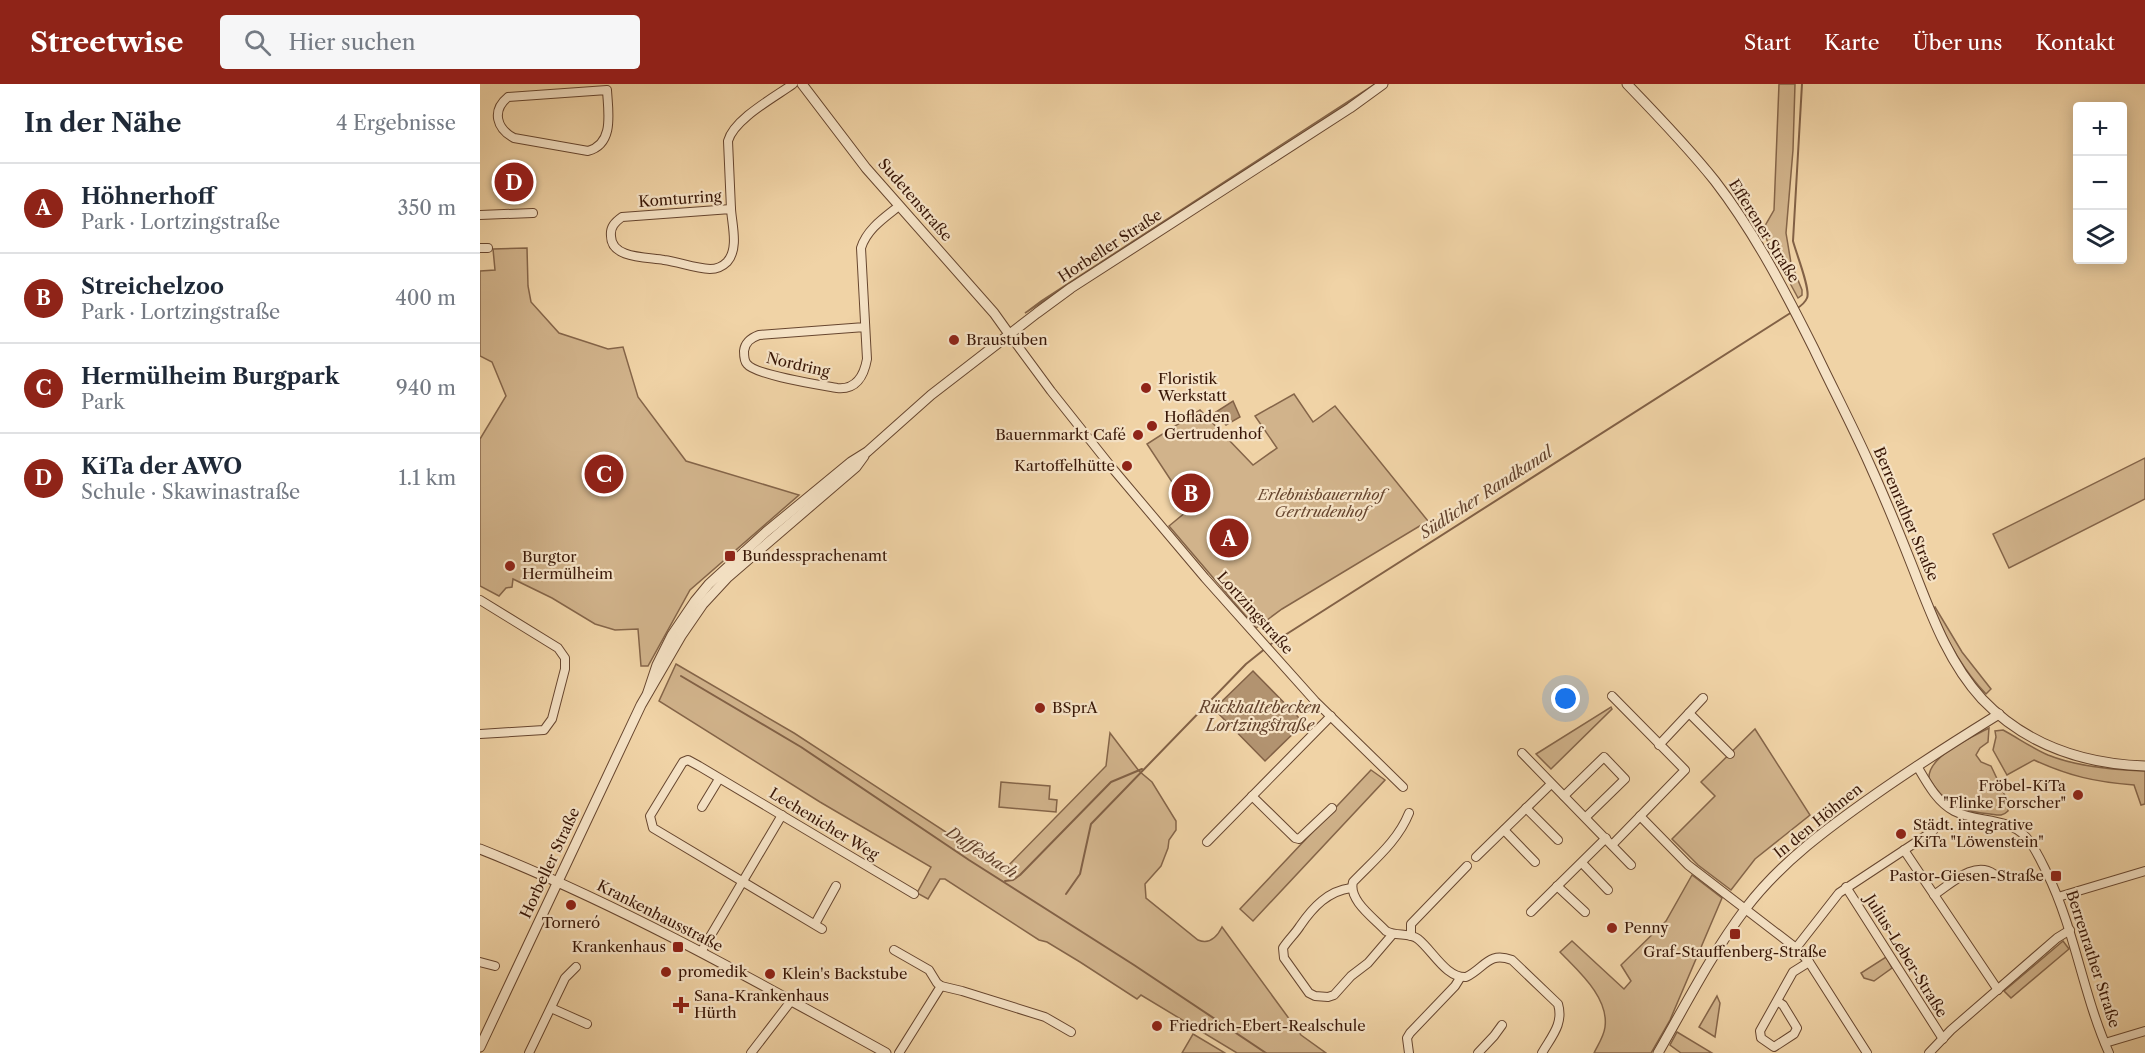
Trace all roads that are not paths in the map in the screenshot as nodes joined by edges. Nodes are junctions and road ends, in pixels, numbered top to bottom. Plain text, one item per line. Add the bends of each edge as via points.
1 (794, 84) edge
2 (802, 84) edge
3 (1383, 84) edge
4 (1627, 84) edge
5 (606, 87) edge
6 (900, 206) junction
7 (731, 209) junction
8 (533, 213) dead end
9 (480, 215) edge
10 (1798, 317) joint
11 (865, 327) junction
12 (1009, 334) junction
13 (480, 600) edge
14 (1612, 696) dead end
15 (1703, 698) dead end
16 (1689, 713) junction
17 (1999, 714) junction
18 (1330, 716) junction
19 (480, 734) edge
20 (1659, 745) junction
21 (1522, 753) dead end
22 (1730, 754) dead end
23 (1917, 766) junction
24 (2145, 766) edge
25 (719, 779) junction
26 (1551, 784) junction
27 (1403, 787) dead end
28 (1252, 796) junction
29 (1564, 796) junction
30 (702, 807) dead end
31 (1332, 808) dead end
32 (1526, 808) junction
33 (1409, 813) dead end
34 (782, 815) junction
35 (1640, 816) junction
36 (1586, 817) junction
37 (1504, 830) junction
38 (1933, 831) dead end
39 (1606, 838) junction
40 (1558, 840) dead end
41 (1207, 842) dead end
42 (1612, 845) junction
43 (480, 849) edge
44 (1904, 850) junction
45 (1476, 857) dead end
46 (1535, 862) dead end
47 (1582, 862) junction
48 (1631, 865) dead end
49 (1467, 866) dead end
50 (2145, 871) edge
51 (1994, 874) dead end
52 (558, 882) junction
53 (742, 882) junction
54 (836, 886) dead end
55 (1557, 886) junction
56 (1846, 887) junction
57 (1351, 888) junction
58 (1608, 890) dead end
59 (914, 894) dead end
60 (1935, 895) junction
61 (2058, 897) junction
62 (1746, 909) junction
63 (1531, 912) dead end
64 (1585, 912) dead end
65 (2070, 930) junction
66 (1392, 935) junction
67 (1411, 936) junction
68 (1796, 948) junction
69 (894, 950) dead end
70 (701, 952) junction
71 (480, 962) edge
72 (1809, 962) junction
73 (495, 966) dead end
74 (576, 967) dead end
75 (1460, 978) junction
76 (941, 986) junction
77 (1998, 990) junction
78 (791, 1001) junction
79 (1777, 1001) junction
80 (551, 1008) junction
81 (587, 1024) dead end
82 (1502, 1025) dead end
83 (2145, 1031) edge
84 (1071, 1032) dead end
85 (1943, 1039) junction
86 (2105, 1043) junction
87 (480, 1047) edge
88 (529, 1053) edge
89 (751, 1053) edge
90 (886, 1053) edge
91 (899, 1053) edge
92 (1409, 1053) edge
93 (1478, 1053) edge
94 (1542, 1053) edge
95 (1658, 1053) edge
96 (1867, 1053) edge
97 (1929, 1053) edge
98 (2109, 1053) edge

1 - 7 street, Komturring via 730,132
2 - 6 street, Sudetenstraße
3 - 12 street, Horbeller Straße via 1071,288
4 - 10 street, Efferener Straße via 1714,181 1751,232
5 - 5 street via 508,97 498,111 499,122 504,132 514,138 588,151 596,149 608,130
6 - 11 street, Nordring via 871,230 861,248
6 - 12 street, Sudetenstraße
7 - 7 street, Komturring via 622,217 612,226 612,243 630,254 717,268 724,265 734,247
8 - 9 street
10 - 17 street, Berrenrather Straße via 1868,461 1950,654 1971,686
11 - 11 street, Nordring via 759,335 745,344 746,363 768,374 845,389 859,381 865,369
12 - 18 street, Lortzingstraße via 1113,469
12 - 52 street, Horbeller Straße via 766,532 709,584 672,635
13 - 19 street via 558,648 566,663 552,719 544,729
14 - 20 street
15 - 16 street
16 - 20 street
16 - 22 street
17 - 23 street, In den Höhnen
17 - 24 street via 2018,730 2064,753
18 - 27 street, Lortzingstraße
18 - 28 street
20 - 35 street via 1685,770
21 - 26 street
23 - 61 street, Berrenrather Straße via 1935,795 1954,811 1999,822 2024,835
23 - 62 street, In den Höhnen via 1807,846
25 - 30 street
25 - 34 street, Lechenicher Weg
25 - 53 street, Lechenicher Weg via 688,760 683,762 650,816 651,821 653,828
26 - 29 street
26 - 32 street
28 - 31 street via 1299,839
28 - 41 street
29 - 36 street
29 - 36 street via 1604,757 1625,779
32 - 37 street
32 - 40 street
33 - 57 street via 1399,832
34 - 53 street
34 - 59 street, Lechenicher Weg
35 - 42 street
35 - 62 street via 1688,865
36 - 39 street
37 - 45 street
37 - 46 street
38 - 44 street
39 - 42 street
39 - 47 street
42 - 48 street
43 - 52 street, Krankenhausstraße
44 - 56 street
44 - 60 street
47 - 55 street
47 - 58 street
49 - 67 street via 1412,924
50 - 61 street
51 - 60 street via 1980,868 1974,870
52 - 70 street, Krankenhausstraße
52 - 87 street, Horbeller Straße
53 - 54 street via 819,926
53 - 70 street
55 - 63 street
55 - 64 street
56 - 68 street
56 - 85 street, Julius-Leber-Straße
57 - 66 street via 1353,897
57 - 66 street via 1330,894 1282,948 1309,993 1334,995
60 - 77 street
61 - 65 street, Berrenrather Straße
62 - 68 street
62 - 95 street, In den Höhnen via 1704,970
65 - 77 street
65 - 86 street, Berrenrather Straße
66 - 67 street
67 - 75 street
68 - 72 street
69 - 76 street via 929,970
70 - 78 street, Krankenhausstraße
71 - 73 street
72 - 79 street via 1793,972
72 - 96 street
74 - 80 street via 565,978
75 - 92 street via 1407,1038
75 - 94 street via 1472,975 1487,960 1512,960 1558,1004 1556,1030
76 - 84 street via 1046,1017
76 - 91 street
77 - 85 street
78 - 89 street
78 - 90 street, Krankenhausstraße
79 - 79 street via 1760,1031 1761,1038 1774,1047 1797,1028
80 - 81 street
80 - 88 street
82 - 93 street
83 - 86 street
85 - 97 street
86 - 98 street, Berrenrather Straße

